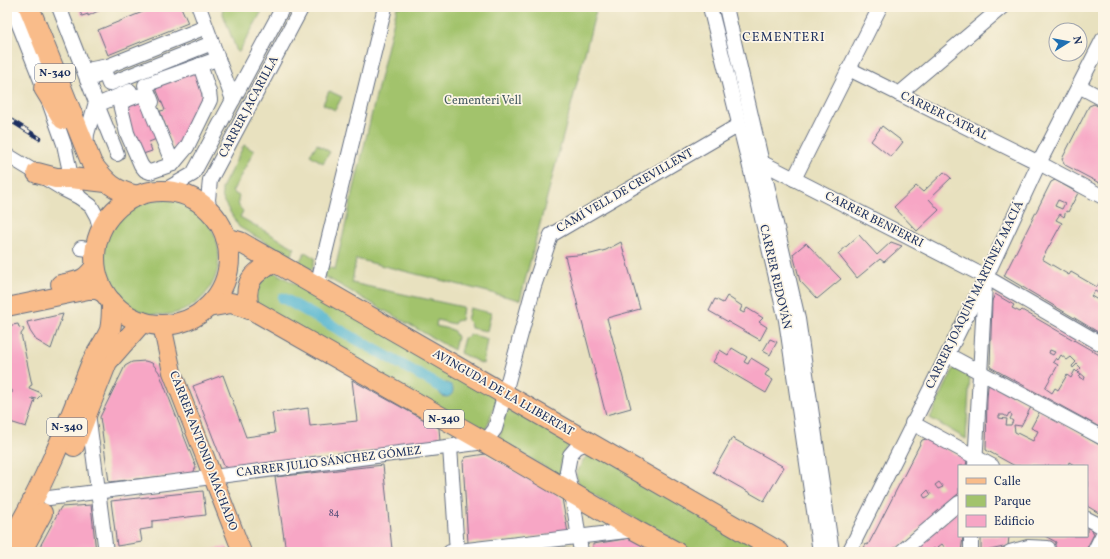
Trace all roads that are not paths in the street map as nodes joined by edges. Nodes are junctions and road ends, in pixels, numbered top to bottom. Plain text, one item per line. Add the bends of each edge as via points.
1 (12, 7) edge
2 (29, 7) edge
3 (59, 7) edge
4 (199, 7) edge
5 (283, 7) edge
6 (302, 7) edge
7 (385, 7) edge
8 (710, 7) edge
9 (726, 7) edge
10 (880, 7) edge
11 (1002, 7) edge
12 (206, 27) junction
13 (186, 35) junction
14 (1103, 39) edge
15 (212, 43) junction
16 (192, 51) junction
17 (217, 59) junction
18 (200, 65) junction
19 (849, 69) junction
20 (85, 75) junction
21 (145, 85) junction
22 (1078, 86) junction
23 (44, 88) junction
24 (900, 94) junction
25 (1103, 99) edge
26 (233, 100) junction
27 (116, 103) junction
28 (98, 107) junction
29 (249, 108) junction
30 (739, 125) junction
31 (127, 133) junction
32 (84, 144) junction
33 (117, 154) dead end
34 (7, 155) edge
35 (68, 157) junction
36 (763, 163) junction
37 (1039, 163) junction
38 (173, 164) junction
39 (37, 173) junction
40 (71, 178) junction
41 (794, 179) junction
42 (106, 182) junction
43 (163, 191) junction
44 (137, 196) junction
45 (79, 197) junction
46 (1103, 197) edge
47 (210, 212) junction
48 (101, 231) junction
49 (226, 238) junction
50 (91, 254) junction
51 (274, 261) junction
52 (986, 277) junction
53 (317, 286) junction
54 (7, 296) edge
55 (110, 299) junction
56 (7, 307) edge
57 (208, 307) junction
58 (249, 309) junction
59 (142, 322) junction
60 (162, 325) junction
61 (1103, 345) edge
62 (948, 355) junction
63 (981, 373) junction
64 (505, 394) junction
65 (91, 403) junction
66 (912, 423) junction
67 (1103, 438) edge
68 (485, 442) junction
69 (589, 442) junction
70 (450, 447) junction
71 (976, 462) edge
72 (988, 465) edge
73 (213, 477) junction
74 (98, 492) junction
75 (572, 493) junction
76 (49, 498) junction
77 (958, 504) edge
78 (1088, 520) edge
79 (1103, 528) edge
80 (635, 530) junction
81 (1103, 534) edge
82 (578, 537) junction
83 (971, 537) edge
84 (7, 547) edge
85 (1048, 548) dead end
86 (21, 552) edge
87 (106, 552) edge
88 (242, 552) edge
89 (455, 552) edge
90 (581, 552) edge
91 (676, 552) edge
92 (779, 552) edge
93 (820, 552) edge
94 (832, 552) edge
95 (849, 552) edge
96 (901, 552) edge
97 (970, 552) edge
98 (1010, 552) edge
99 (1094, 552) edge

1 - 23 street
2 - 32 highway, N-340
3 - 20 street
4 - 12 street
5 - 26 street, CARRER JACARILLA
6 - 29 street, CARRER JACARILLA
7 - 53 street
8 - 30 street, CARRER REDOVÁN
9 - 36 street, CARRER REDOVÁN
10 - 19 street
11 - 24 street
12 - 13 street
12 - 15 street
13 - 16 street
13 - 20 street
14 - 22 street, CARRER JOAQUÍN MARTÍNEZ MACIÁ
15 - 16 street
15 - 17 street
16 - 20 street via 109,84 105,73
17 - 18 street
17 - 26 street
18 - 21 street
18 - 38 street via 210,100 187,147
19 - 24 street, CARRER CATRAL
19 - 41 street
20 - 28 street
21 - 27 street
21 - 38 street via 173,155
22 - 25 street
22 - 37 street, CARRER JOAQUÍN MARTÍNEZ MACIÁ
23 - 32 highway via 62,118
23 - 35 street
24 - 37 street, CARRER CATRAL
26 - 29 street
26 - 43 street, CARRER JACARILLA via 193,174
27 - 28 street
27 - 31 street
28 - 32 street
28 - 33 street
29 - 47 street, CARRER JACARILLA via 210,180
30 - 64 street, CAMÍ VELL DE CREVILLENT via 551,235 534,286
30 - 93 street, CARRER REDOVÁN via 786,320
31 - 38 street via 145,170 150,172
31 - 38 street via 120,104 142,95 146,98
32 - 42 highway, N-340 via 92,164
34 - 39 street
35 - 39 street via 57,168
35 - 40 street
36 - 41 street, CARRER BENFERRI
36 - 94 street, CARRER REDOVÁN via 798,319
37 - 46 street, CARRER CATRAL
37 - 52 street, CARRER JOAQUÍN MARTÍNEZ MACIÁ
39 - 40 highway via 56,178
39 - 45 street
40 - 42 highway
40 - 45 street
41 - 52 street, CARRER BENFERRI
42 - 44 highway, N-340 via 117,190
43 - 44 highway, N-340
43 - 47 highway, N-340 via 197,201
44 - 48 highway, N-340 via 114,212
45 - 48 street via 91,206
47 - 49 highway, N-340 via 220,224
48 - 50 highway, N-340
49 - 51 highway, AVINGUDA DE LA LLIBERTAT via 240,242
49 - 57 highway, N-340 via 229,252 225,282
50 - 54 main road via 89,274 81,280
50 - 55 highway, N-340 via 99,280
51 - 53 highway, AVINGUDA DE LA LLIBERTAT
51 - 58 highway via 252,276 248,285
52 - 61 street, CARRER BENFERRI
52 - 62 street, CARRER JOAQUÍN MARTÍNEZ MACIÁ
52 - 63 street
53 - 64 highway, AVINGUDA DE LA LLIBERTAT
55 - 56 main road via 97,290 88,290
55 - 59 highway, N-340 via 127,315
55 - 84 highway, N-340 via 109,331 94,357 45,477
57 - 58 highway, N-340 via 231,303
57 - 60 highway, N-340 via 179,323
58 - 68 highway, N-340
59 - 60 highway, N-340
59 - 65 highway, N-340 via 107,362
60 - 73 main road, CARRER ANTONIO MACHADO via 172,372
62 - 63 street
62 - 66 street, CARRER JOAQUÍN MARTÍNEZ MACIÁ
63 - 67 street
63 - 71 street
64 - 68 street via 495,429
64 - 69 highway, AVINGUDA DE LA LLIBERTAT
65 - 74 street
65 - 76 highway, N-340 via 77,440
66 - 71 street
66 - 95 street, CARRER JOAQUÍN MARTÍNEZ MACIÁ
68 - 70 street, CARRER JULIO SÁNCHEZ GÓMEZ
68 - 75 highway, N-340
69 - 75 street via 577,447 570,456 567,471
69 - 92 highway, AVINGUDA DE LA LLIBERTAT
70 - 73 street, CARRER JULIO SÁNCHEZ GÓMEZ
70 - 89 street
71 - 72 street
73 - 74 street, CARRER JULIO SÁNCHEZ GÓMEZ
73 - 88 main road, CARRER ANTONIO MACHADO
74 - 76 street, CARRER JULIO SÁNCHEZ GÓMEZ
74 - 87 street
75 - 80 highway, N-340
75 - 82 street
76 - 86 highway, N-340
77 - 96 street
78 - 79 street
80 - 82 street
80 - 91 highway, N-340
81 - 99 street
82 - 89 street
82 - 90 street
83 - 97 street
85 - 98 street via 1028,547

